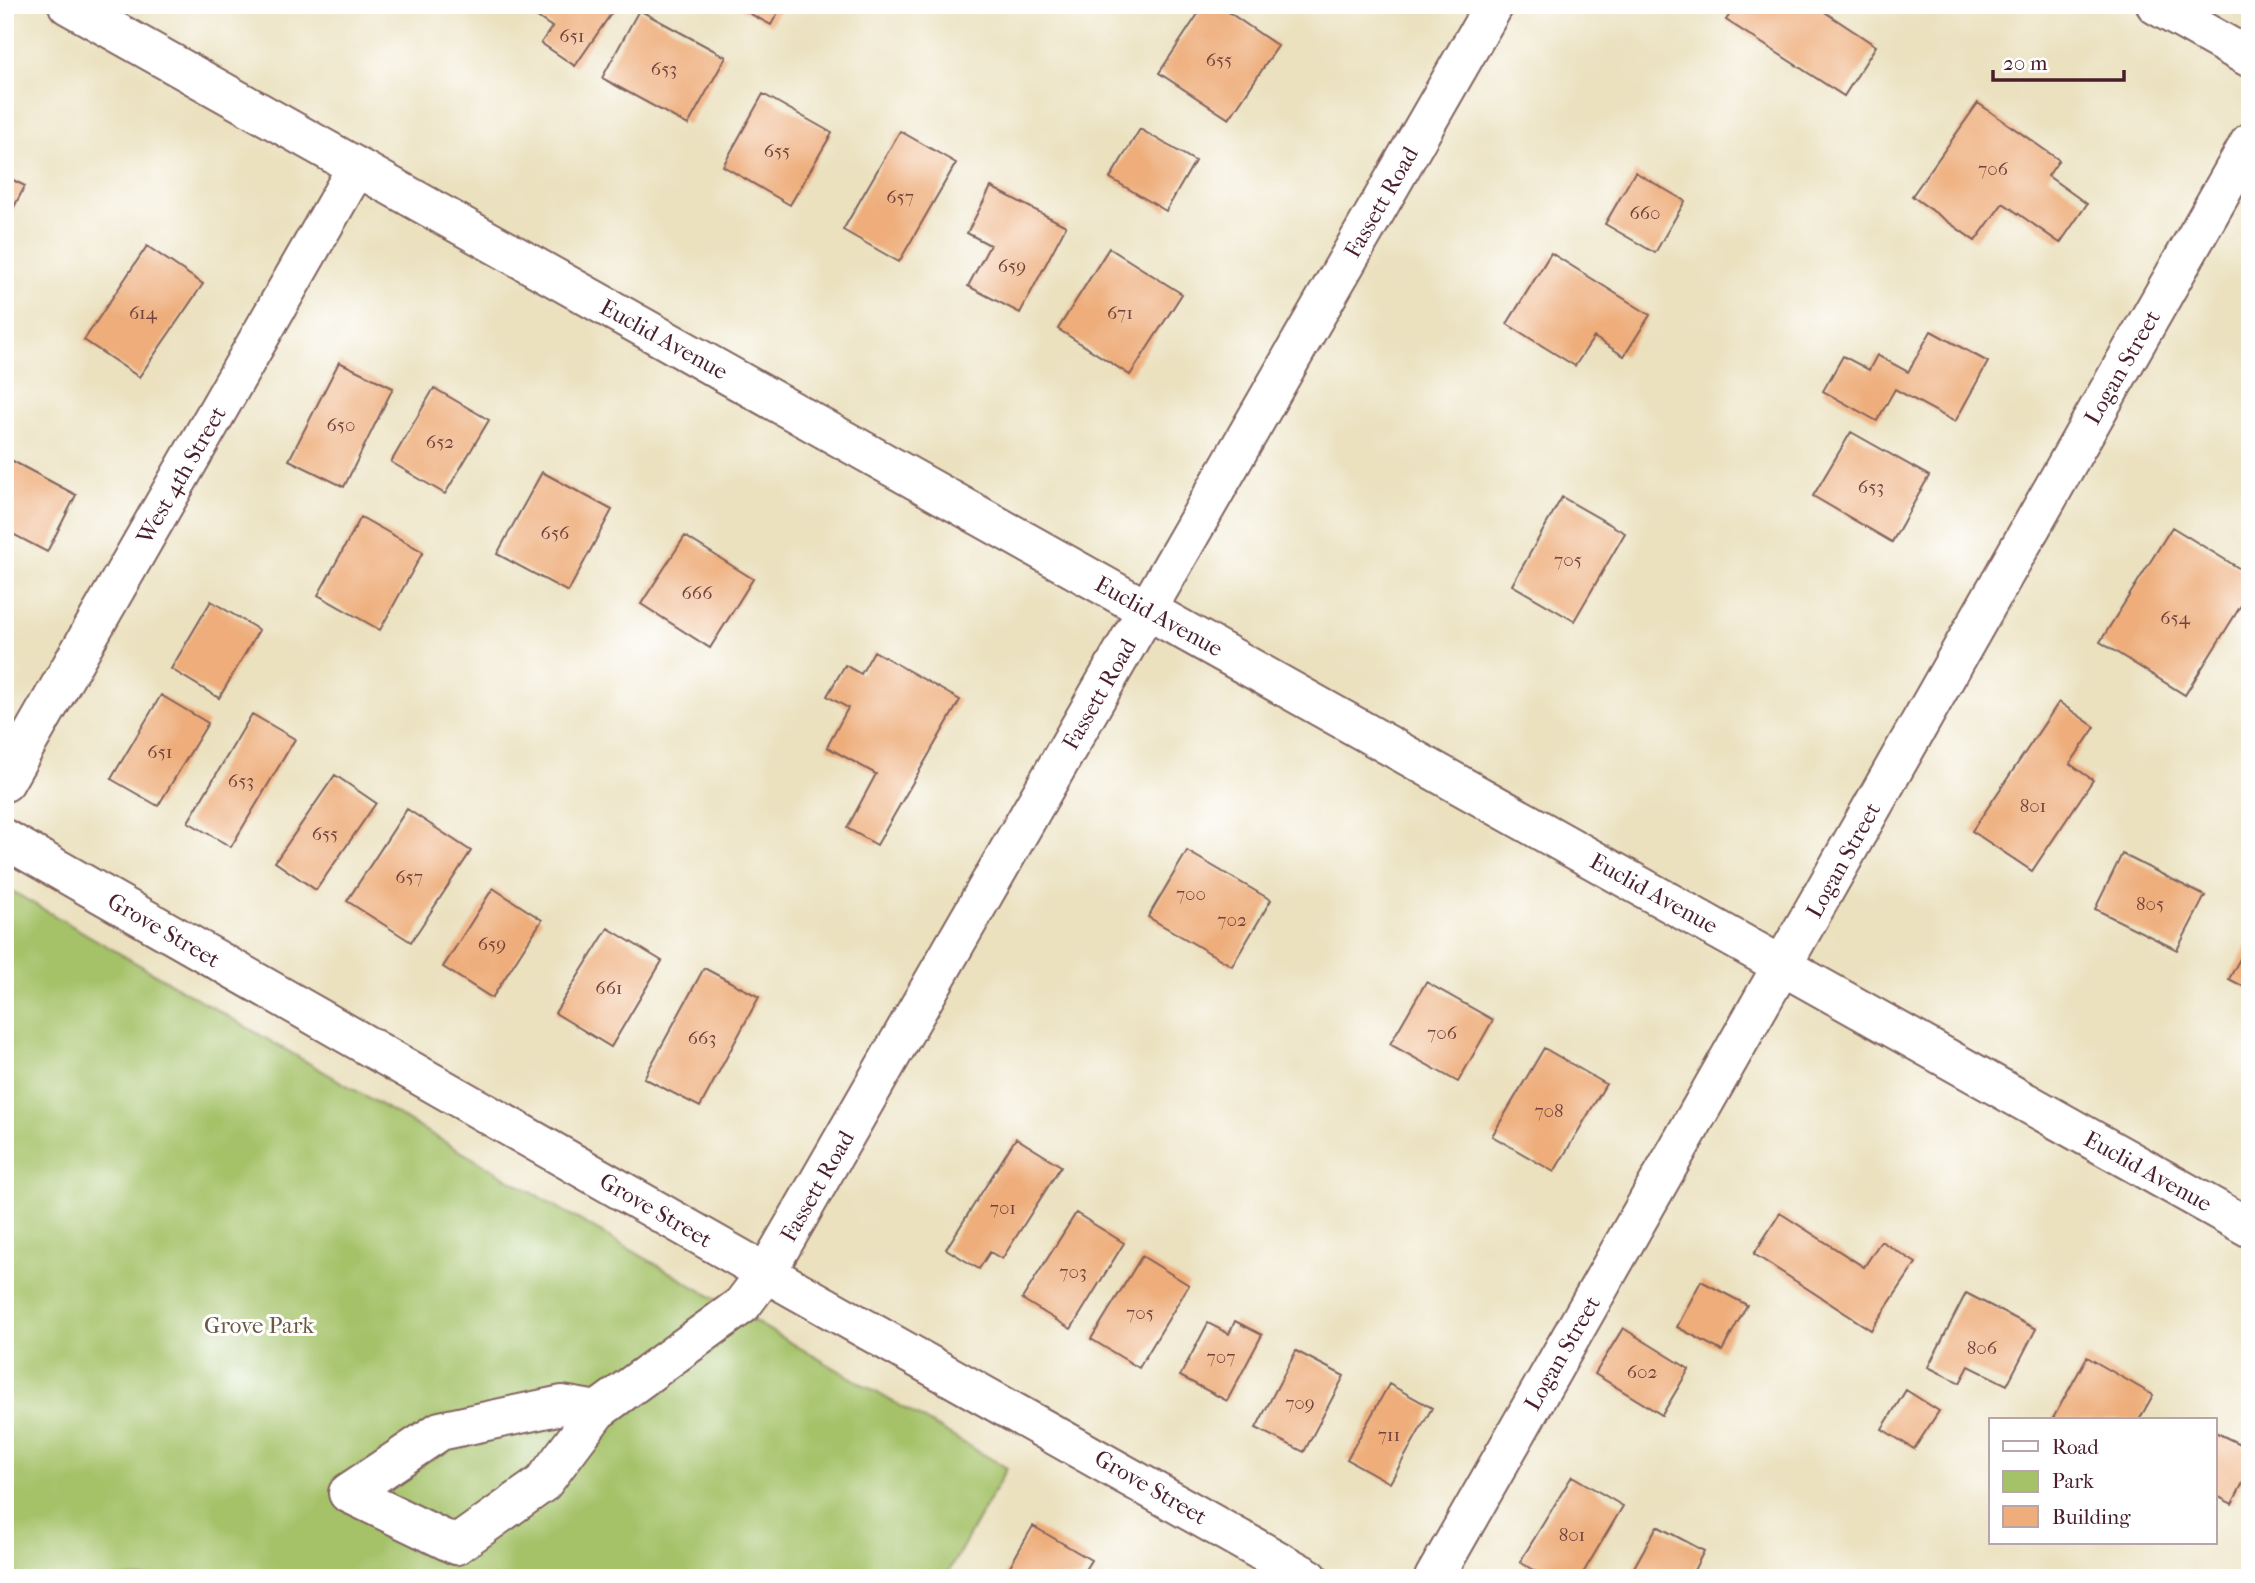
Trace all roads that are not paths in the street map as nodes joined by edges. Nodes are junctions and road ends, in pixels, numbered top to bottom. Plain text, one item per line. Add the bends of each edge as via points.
1 (68, 5) edge
2 (1494, 5) edge
3 (2156, 5) edge
4 (2250, 58) edge
5 (2250, 142) edge
6 (357, 167) junction
7 (1147, 609) junction
8 (5, 782) edge
9 (5, 839) edge
10 (1783, 966) junction
11 (2250, 1228) edge
12 (766, 1273) junction
13 (597, 1411) junction
14 (1309, 1578) edge
15 (1434, 1578) edge

1 - 6 street, Euclid Avenue
2 - 7 street, Fassett Road
3 - 4 street
5 - 10 street, Logan Street
6 - 7 street, Euclid Avenue
6 - 8 street, West 4th Street
7 - 10 street, Euclid Avenue
7 - 12 street, Fassett Road
9 - 12 street, Grove Street
10 - 11 street, Euclid Avenue
10 - 15 street, Logan Street
12 - 13 street, Fassett Road via 742,1305
12 - 14 street, Grove Street
13 - 13 street, Fassett Road via 543,1483 456,1545 348,1493 440,1432 562,1405

